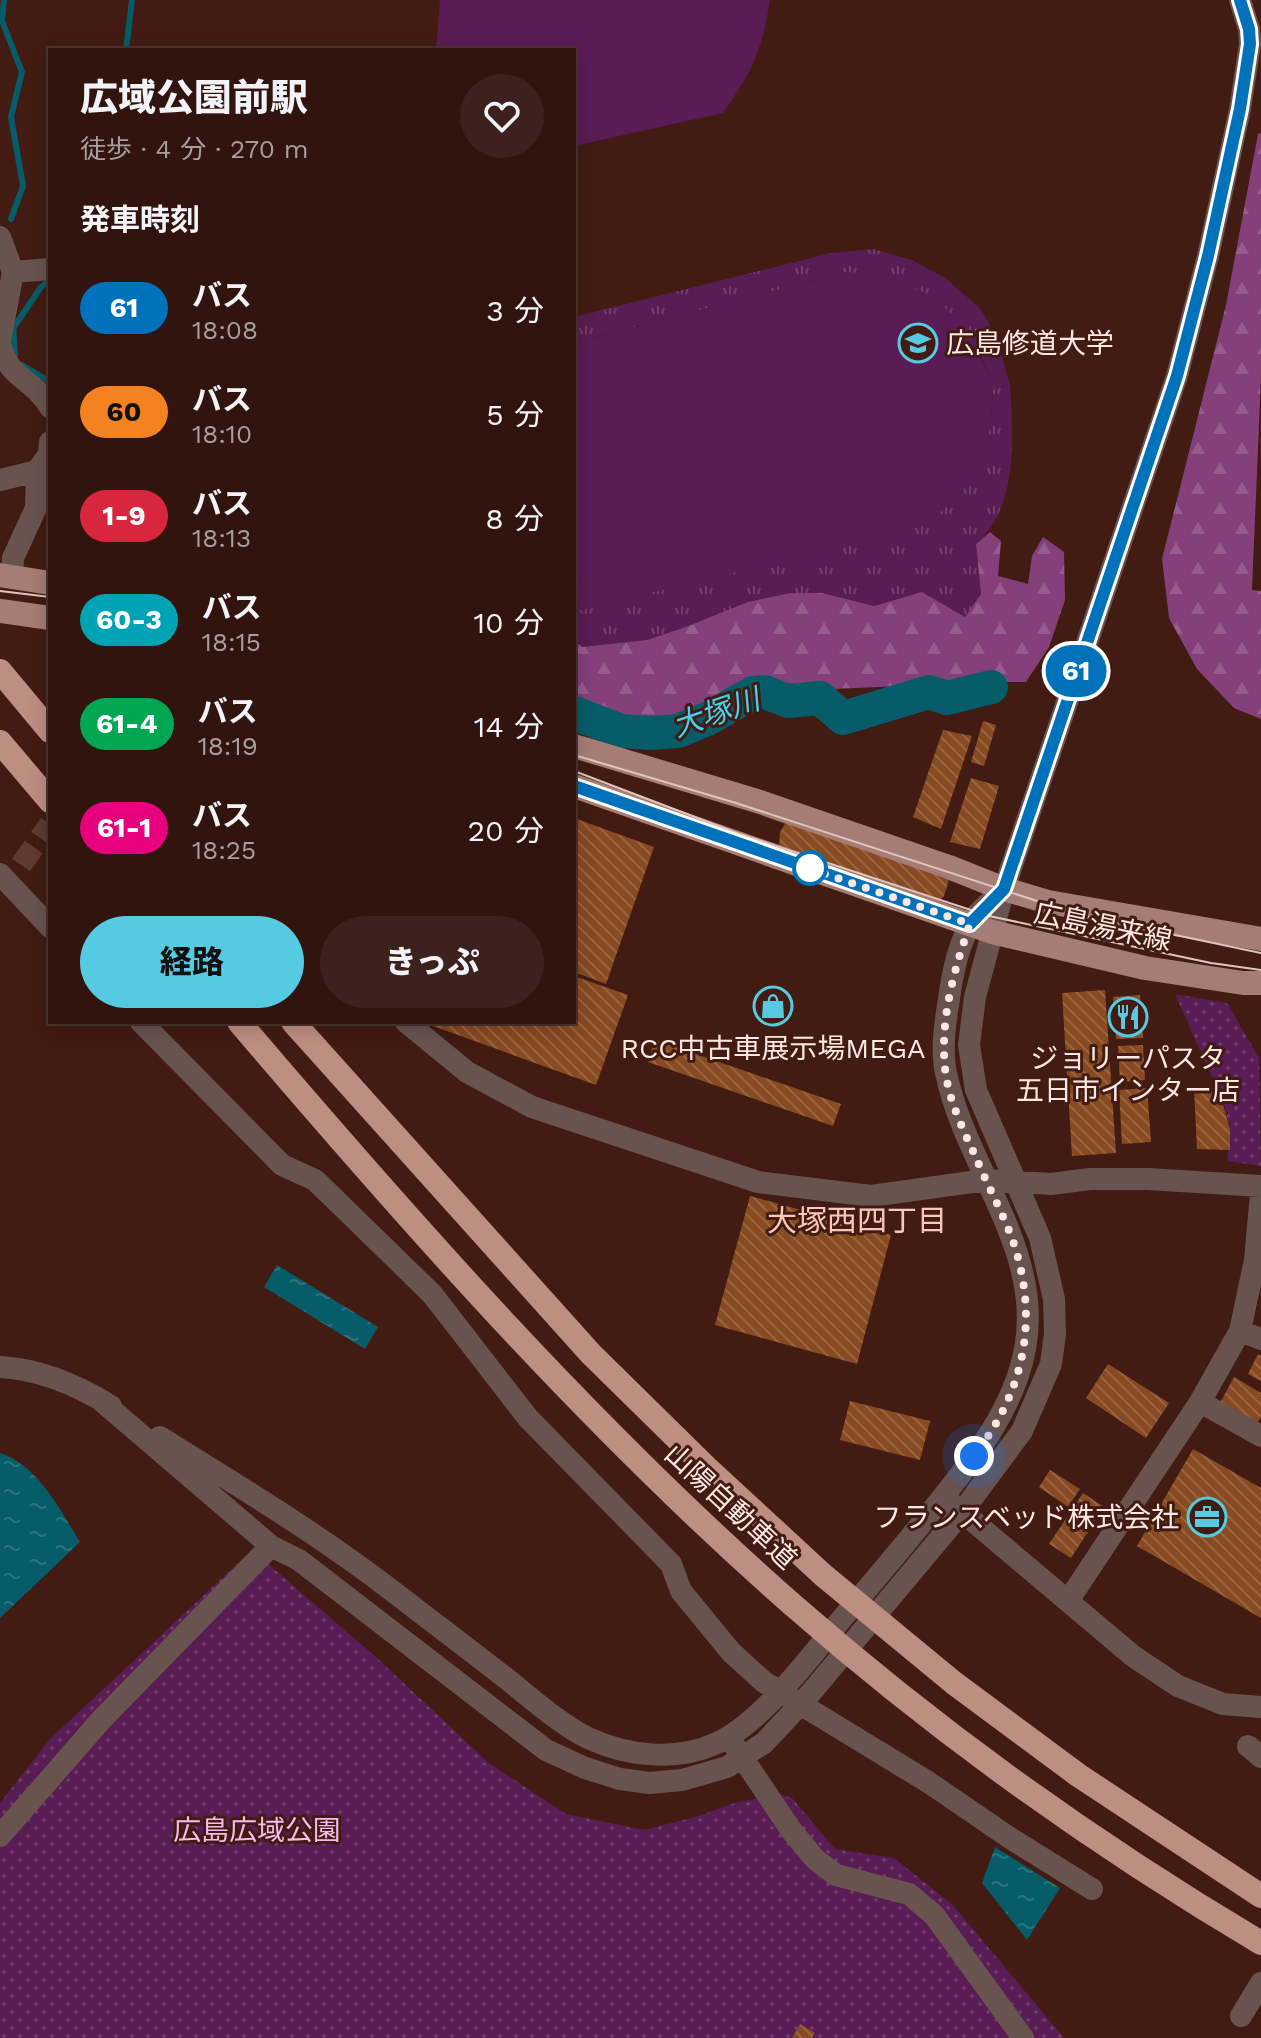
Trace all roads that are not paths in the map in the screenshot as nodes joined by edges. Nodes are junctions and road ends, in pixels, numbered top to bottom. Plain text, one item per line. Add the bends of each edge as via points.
1 (1240, 0) edge
2 (1256, 42) edge
3 (0, 237) edge
4 (48, 269) edge
5 (13, 272) junction
6 (0, 342) edge
7 (48, 404) edge
8 (48, 456) edge
9 (37, 472) junction
10 (0, 480) edge
11 (6, 575) edge
12 (48, 583) edge
13 (0, 611) edge
14 (48, 618) edge
15 (0, 671) edge
16 (48, 729) edge
17 (0, 742) edge
18 (576, 747) edge
19 (576, 787) edge
20 (48, 799) edge
21 (8, 883) edge
22 (1004, 889) junction
23 (48, 925) edge
24 (981, 928) junction
25 (1261, 939) edge
26 (1261, 983) edge
27 (143, 1024) edge
28 (241, 1024) edge
29 (295, 1024) edge
30 (408, 1024) edge
31 (986, 1180) junction
32 (1015, 1182) junction
33 (1261, 1186) edge
34 (1261, 1194) edge
35 (1258, 1260) edge
36 (1250, 1335) edge
37 (0, 1367) edge
38 (98, 1398) junction
39 (1200, 1402) junction
40 (1261, 1436) edge
41 (943, 1496) junction
42 (962, 1512) junction
43 (271, 1546) junction
44 (1068, 1601) junction
45 (783, 1687) junction
46 (804, 1700) junction
47 (1261, 1707) edge
48 (727, 1737) junction
49 (743, 1758) junction
50 (0, 1836) edge
51 (1092, 1889) dead end
52 (1261, 1896) edge
53 (1261, 1943) edge
54 (1261, 1983) edge
55 (1244, 2012) dead end
56 (1023, 2038) edge

1 - 2 street
2 - 22 street via 1177,376
3 - 5 street
4 - 5 street
5 - 6 street
6 - 7 street via 6,365
8 - 9 street
9 - 10 street
9 - 11 street via 36,508
11 - 12 main road
13 - 14 main road
15 - 16 highway
17 - 20 highway
18 - 22 main road, 広島湯来線 via 757,801
19 - 24 main road, 広島湯来線
21 - 23 street
22 - 24 street
22 - 25 main road, 広島湯来線 via 1048,902
24 - 26 main road, 広島湯来線 via 1145,968
24 - 31 street via 950,989 945,1069 958,1116
24 - 32 street via 969,1045 976,1090
27 - 45 street via 282,1165 315,1180 432,1294 528,1418 671,1564 681,1591 731,1652
28 - 53 highway, 山陽自動車道 via 557,1379 794,1606 1054,1812
29 - 52 highway, 山陽自動車道 via 591,1354 823,1575 954,1683 1078,1775
30 - 31 street via 467,1072 532,1107 758,1182 871,1196
31 - 32 street
31 - 41 street via 1012,1239 1027,1300 1026,1343 1019,1376 990,1436
32 - 33 street via 1148,1179
32 - 42 street via 1040,1238 1054,1299 1051,1364 1022,1431
34 - 35 street
35 - 36 street
36 - 39 street
37 - 38 street via 23,1368
38 - 43 street
38 - 48 street via 318,1535 586,1737 638,1754 679,1754
39 - 40 street
39 - 44 street
41 - 42 street
41 - 45 street
42 - 44 street
42 - 46 street
43 - 49 street via 299,1560 546,1750 585,1768 649,1783 682,1780
43 - 50 street via 101,1720
44 - 47 street via 1178,1686 1223,1704
45 - 46 street
45 - 48 street
46 - 49 street
46 - 51 street
48 - 49 street
49 - 56 street via 815,1859 836,1875 909,1894 934,1915
54 - 55 street

